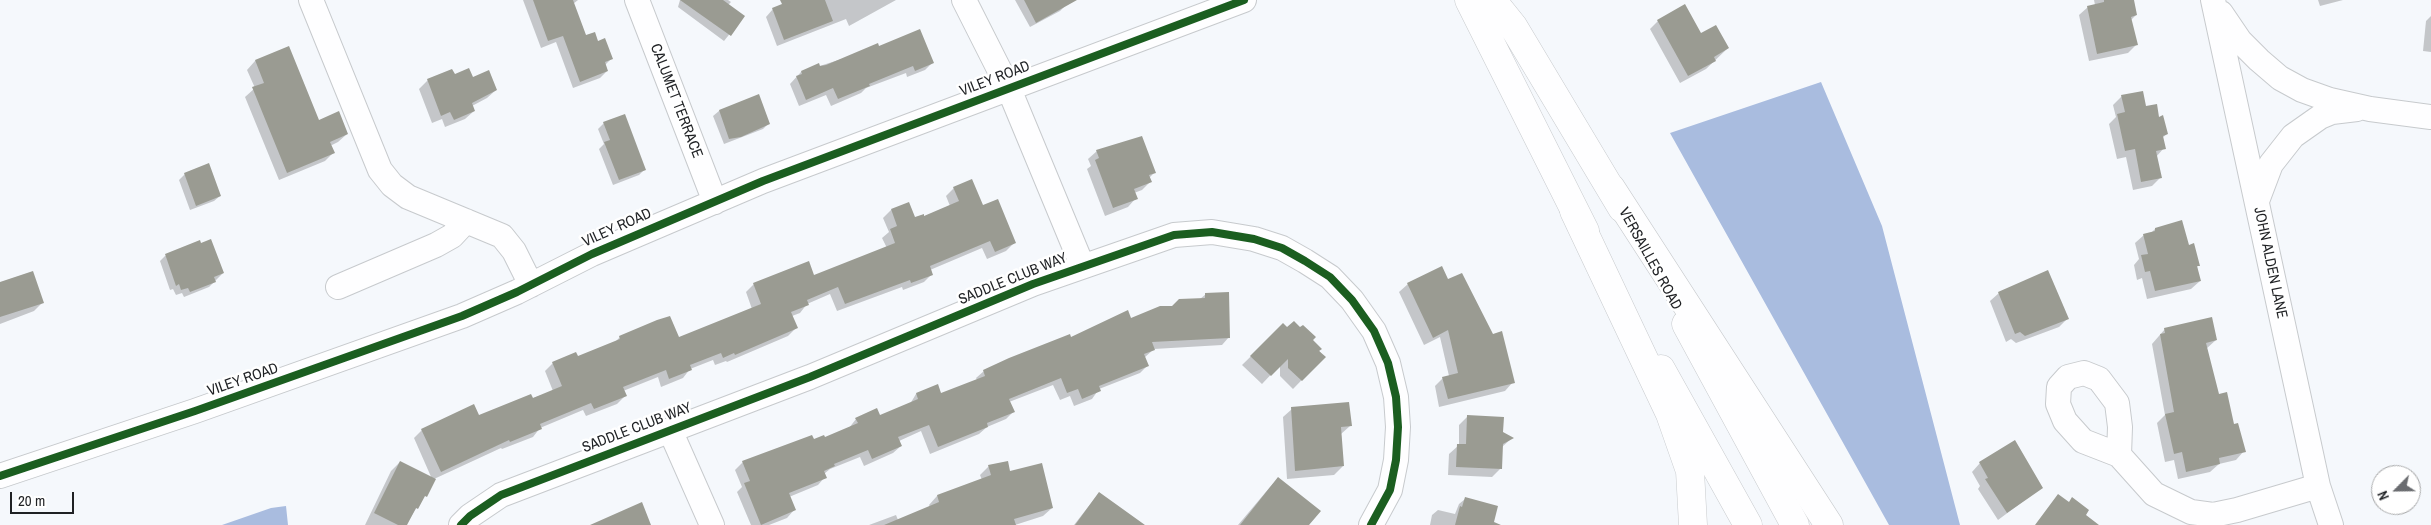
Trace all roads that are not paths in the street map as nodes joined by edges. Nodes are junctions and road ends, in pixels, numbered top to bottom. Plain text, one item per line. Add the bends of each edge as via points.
1 (311, 0) edge
2 (637, 0) edge
3 (964, 0) edge
4 (1244, 0) edge
5 (1469, 0) edge
6 (1492, 0) edge
7 (2214, 0) edge
8 (1009, 89) junction
9 (2370, 109) junction
10 (2431, 117) edge
11 (1611, 188) junction
12 (2257, 201) junction
13 (715, 202) junction
14 (1574, 211) junction
15 (466, 221) junction
16 (1082, 265) junction
17 (531, 285) junction
18 (338, 287) dead end
19 (670, 430) junction
20 (2119, 455) dead end
21 (0, 476) edge
22 (2318, 486) junction
23 (461, 525) edge
24 (712, 525) edge
25 (1371, 525) edge
26 (1693, 525) edge
27 (1748, 525) edge
28 (1795, 525) edge
29 (1829, 525) edge
30 (2331, 525) edge

1 - 15 street via 380,170 408,197
2 - 13 street, CALUMET TERRACE
3 - 8 street, SADDLE CLUB WAY
4 - 8 street, VILEY ROAD
5 - 14 main road
6 - 11 main road, VERSAILLES ROAD via 1513,26
7 - 9 street via 2240,41 2280,78 2330,100
7 - 12 street, JOHN ALDEN LANE
8 - 13 street, VILEY ROAD
8 - 16 street, SADDLE CLUB WAY
9 - 10 street
9 - 12 street via 2332,112 2293,136 2271,164
11 - 28 main road, VERSAILLES ROAD
11 - 29 main road
12 - 22 street, JOHN ALDEN LANE
13 - 17 street, VILEY ROAD via 600,251
14 - 26 main road via 1670,414 1690,472
14 - 27 main road
15 - 17 street via 502,236 514,251
15 - 18 street via 452,236 436,245
16 - 19 street, SADDLE CLUB WAY via 810,377
16 - 25 street, SADDLE CLUB WAY via 1174,235 1212,232 1234,234 1282,248 1330,277 1352,300 1374,332 1388,363 1396,397 1396,460 1390,490
17 - 21 street, VILEY ROAD via 401,339
19 - 23 street, SADDLE CLUB WAY via 500,495
19 - 24 street
20 - 22 street via 2154,494 2191,512 2213,515
22 - 30 street, JOHN ALDEN LANE

